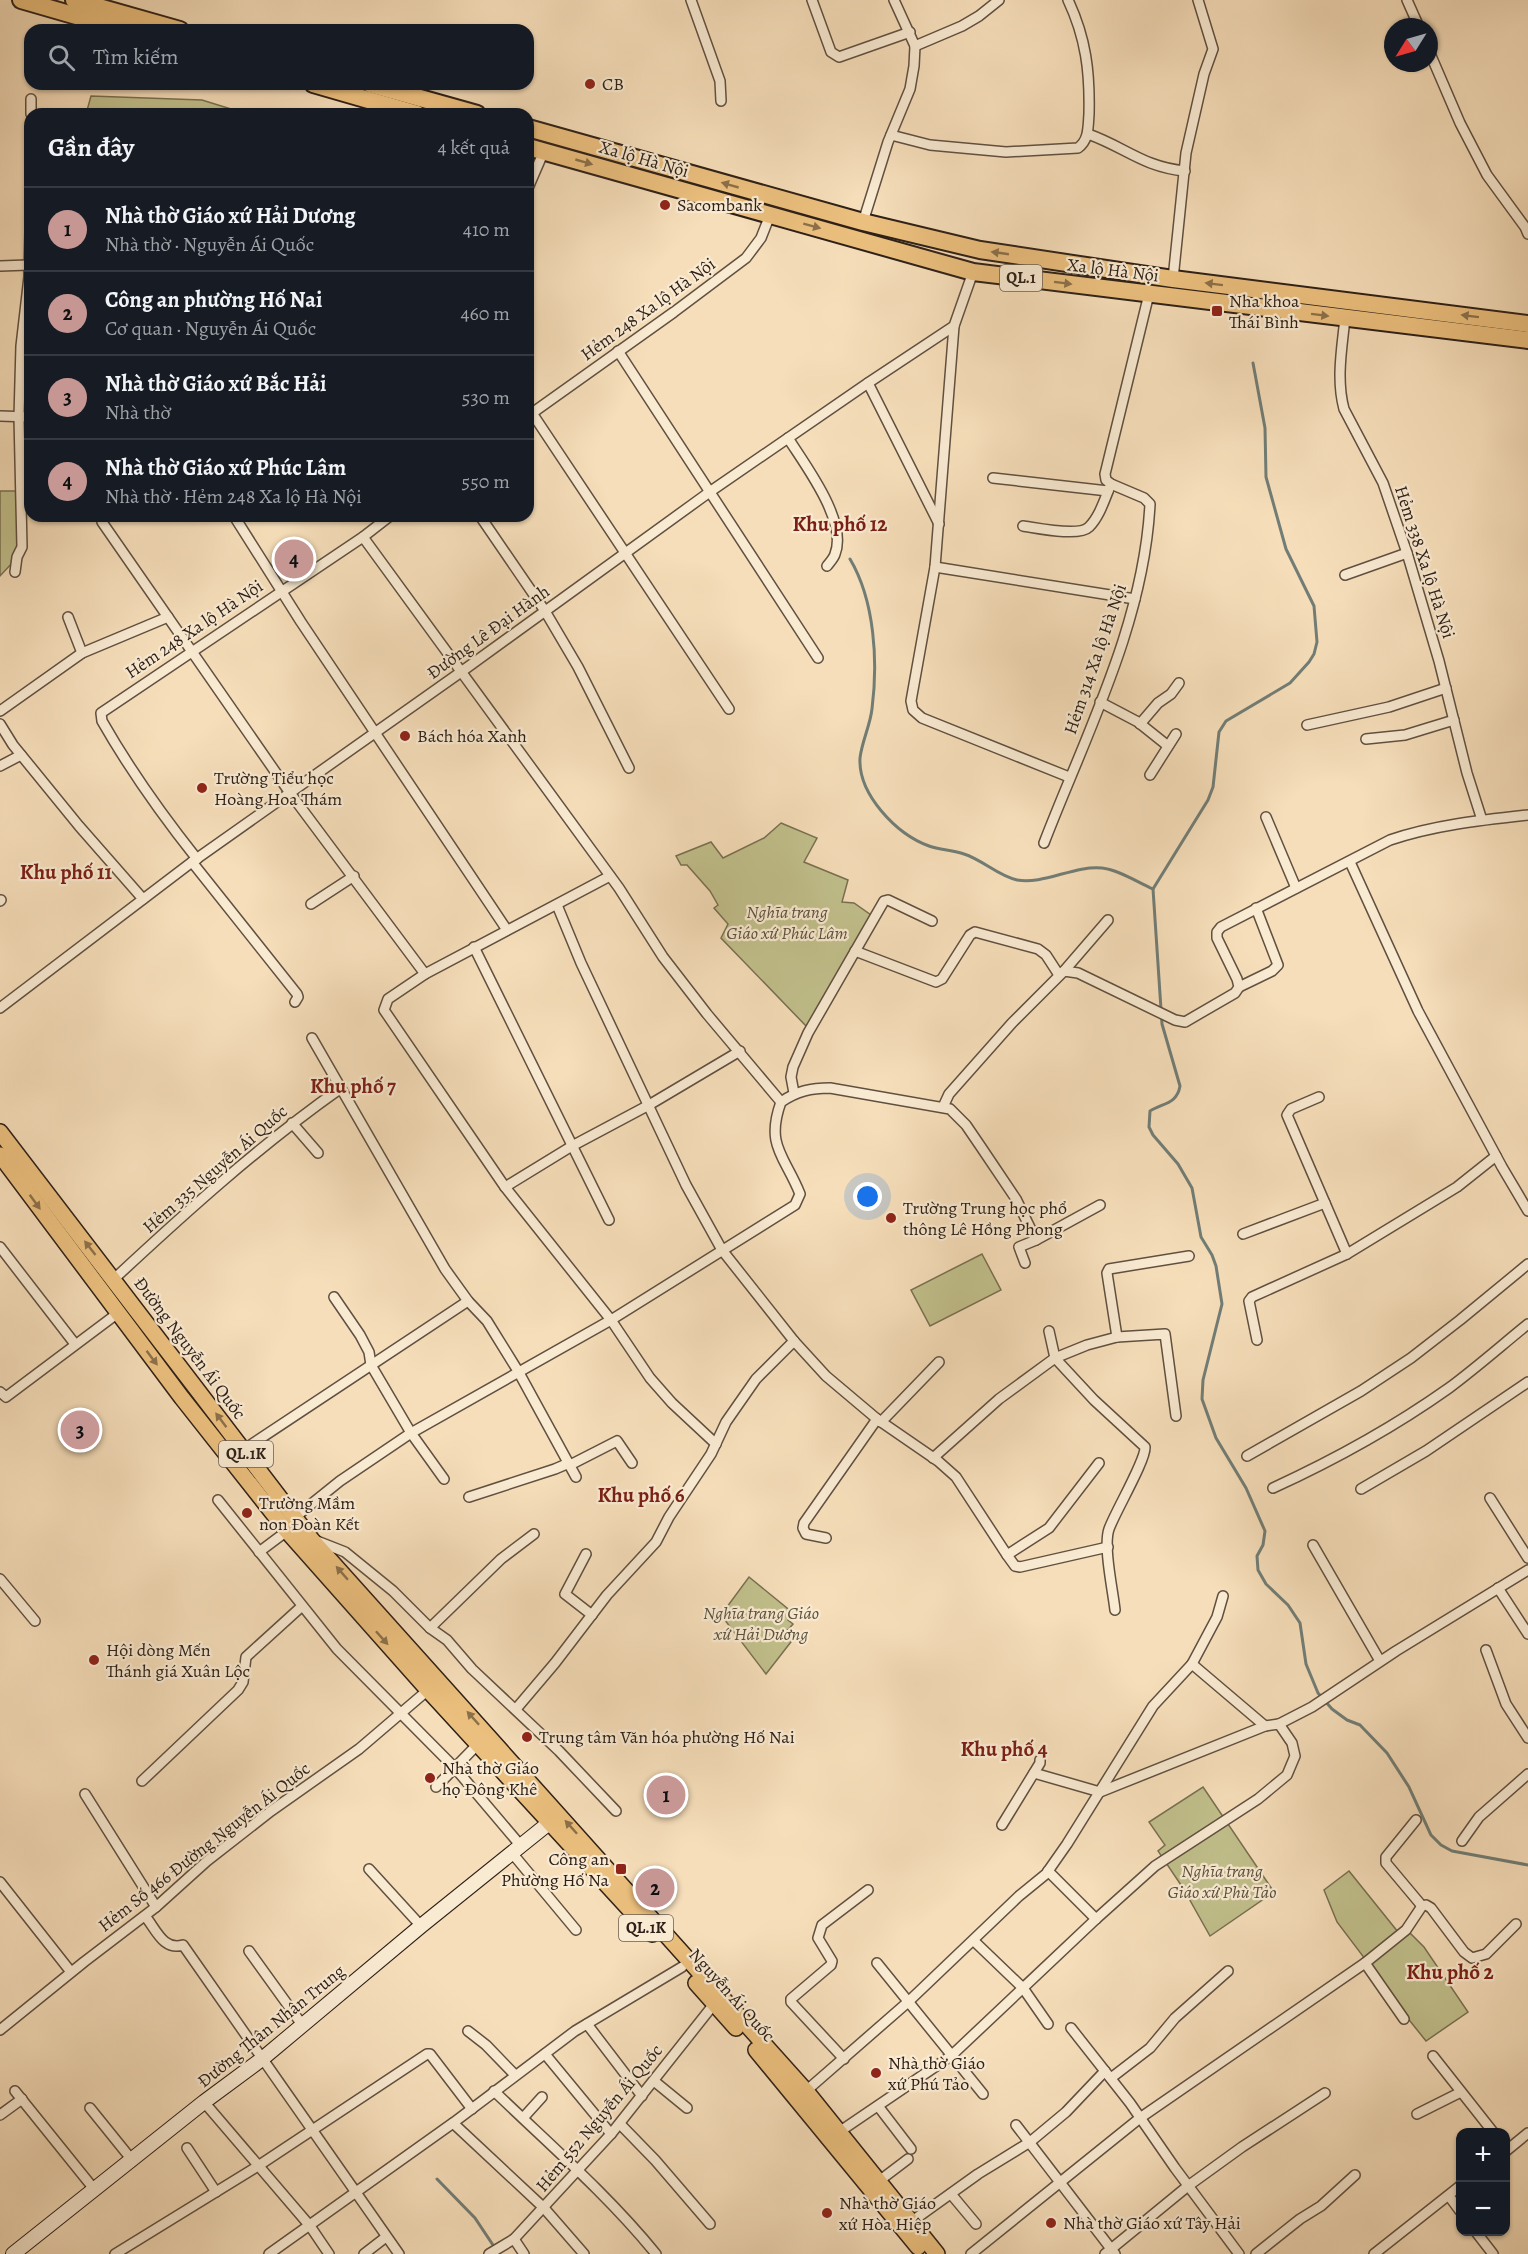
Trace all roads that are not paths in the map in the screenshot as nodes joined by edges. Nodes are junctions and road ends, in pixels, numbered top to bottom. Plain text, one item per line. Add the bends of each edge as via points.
1 (21, 0) edge
2 (74, 0) edge
3 (691, 0) edge
4 (812, 0) edge
5 (894, 0) edge
6 (999, 0) edge
7 (1068, 0) edge
8 (1198, 0) edge
9 (1407, 0) edge
10 (1415, 18) edge
11 (104, 24) edge
12 (155, 24) edge
13 (910, 32) junction
14 (915, 46) junction
15 (1438, 72) edge
16 (334, 90) edge
17 (391, 90) edge
18 (31, 99) dead end
19 (721, 101) dead end
20 (31, 108) edge
21 (396, 108) edge
22 (456, 108) edge
23 (534, 130) edge
24 (1088, 134) junction
25 (550, 135) junction
26 (891, 135) junction
27 (536, 149) edge
28 (1185, 171) junction
29 (770, 215) junction
30 (863, 222) junction
31 (1528, 234) edge
32 (0, 266) edge
33 (24, 266) edge
34 (973, 272) junction
35 (1173, 279) junction
36 (1149, 294) junction
37 (1345, 318) junction
38 (24, 320) edge
39 (1528, 324) edge
40 (954, 326) junction
41 (1528, 340) edge
42 (618, 351) junction
43 (868, 383) junction
44 (534, 409) edge
45 (0, 416) edge
46 (19, 417) junction
47 (24, 417) edge
48 (534, 419) edge
49 (788, 438) junction
50 (993, 478) dead end
51 (1109, 487) junction
52 (711, 491) junction
53 (102, 522) dead end
54 (238, 522) edge
55 (382, 522) edge
56 (484, 522) edge
57 (939, 524) junction
58 (1023, 526) dead end
59 (363, 537) junction
60 (625, 553) junction
61 (1407, 553) junction
62 (827, 566) dead end
63 (935, 567) junction
64 (15, 572) dead end
65 (1345, 575) dead end
66 (282, 589) junction
67 (1135, 599) junction
68 (545, 611) junction
69 (68, 617) dead end
70 (168, 617) junction
71 (190, 651) junction
72 (82, 653) junction
73 (818, 658) dead end
74 (461, 672) junction
75 (1179, 683) dead end
76 (1446, 688) junction
77 (1100, 702) junction
78 (729, 709) dead end
79 (0, 711) edge
80 (1454, 720) junction
81 (0, 724) edge
82 (1140, 724) junction
83 (1307, 725) dead end
84 (375, 733) junction
85 (1176, 734) dead end
86 (1366, 739) dead end
87 (1168, 746) junction
88 (21, 755) junction
89 (0, 766) edge
90 (629, 768) dead end
91 (1150, 775) dead end
92 (1069, 777) junction
93 (290, 793) junction
94 (1528, 815) edge
95 (1266, 817) dead end
96 (1482, 820) junction
97 (1044, 843) dead end
98 (195, 860) junction
99 (1350, 862) junction
100 (354, 876) junction
101 (610, 876) junction
102 (1296, 888) junction
103 (143, 899) junction
104 (311, 904) dead end
105 (557, 904) junction
106 (1256, 908) junction
107 (1108, 920) dead end
108 (932, 921) dead end
109 (507, 930) junction
110 (474, 947) junction
111 (855, 951) junction
112 (1062, 973) junction
113 (425, 974) junction
114 (1239, 987) junction
115 (295, 1002) dead end
116 (0, 1008) edge
117 (312, 1038) dead end
118 (740, 1051) junction
119 (341, 1088) junction
120 (794, 1093) junction
121 (1319, 1097) dead end
122 (781, 1102) junction
123 (650, 1105) junction
124 (943, 1107) junction
125 (292, 1123) junction
126 (0, 1132) edge
127 (572, 1146) junction
128 (318, 1153) dead end
129 (0, 1155) edge
130 (1496, 1156) junction
131 (505, 1187) junction
132 (1325, 1203) junction
133 (1100, 1205) dead end
134 (1528, 1211) edge
135 (609, 1220) dead end
136 (1243, 1234) dead end
137 (1036, 1240) junction
138 (0, 1247) edge
139 (722, 1250) junction
140 (1347, 1254) junction
141 (1189, 1256) dead end
142 (1025, 1263) dead end
143 (1528, 1264) edge
144 (114, 1279) junction
145 (334, 1297) dead end
146 (468, 1301) junction
147 (131, 1303) junction
148 (118, 1313) junction
149 (611, 1320) junction
150 (1528, 1324) edge
151 (1049, 1331) dead end
152 (1117, 1337) junction
153 (1257, 1340) dead end
154 (794, 1341) junction
155 (75, 1344) junction
156 (1055, 1358) junction
157 (939, 1362) dead end
158 (371, 1365) junction
159 (518, 1371) junction
160 (1528, 1382) edge
161 (0, 1392) edge
162 (1176, 1416) dead end
163 (879, 1421) junction
164 (411, 1432) junction
165 (716, 1444) junction
166 (243, 1449) junction
167 (1247, 1456) dead end
168 (933, 1458) junction
169 (632, 1463) dead end
170 (1099, 1463) dead end
171 (569, 1464) junction
172 (576, 1476) dead end
173 (444, 1479) dead end
174 (1273, 1488) dead end
175 (1361, 1489) dead end
176 (469, 1497) dead end
177 (1490, 1498) dead end
178 (218, 1500) dead end
179 (291, 1524) junction
180 (534, 1534) dead end
181 (826, 1538) dead end
182 (312, 1540) junction
183 (1313, 1545) dead end
184 (1108, 1548) junction
185 (259, 1552) junction
186 (586, 1554) dead end
187 (1007, 1555) junction
188 (1528, 1558) edge
189 (1528, 1570) edge
190 (0, 1578) edge
191 (1498, 1588) junction
192 (1223, 1596) dead end
193 (301, 1607) junction
194 (1115, 1610) dead end
195 (592, 1615) junction
196 (35, 1621) dead end
197 (430, 1628) junction
198 (1528, 1634) edge
199 (1486, 1650) dead end
200 (1380, 1661) junction
201 (1192, 1664) junction
202 (428, 1690) junction
203 (516, 1709) junction
204 (402, 1713) junction
205 (1524, 1722) edge
206 (1278, 1724) junction
207 (1265, 1726) junction
208 (1528, 1738) edge
209 (478, 1744) junction
210 (1040, 1760) dead end
211 (455, 1768) junction
212 (512, 1768) junction
213 (1034, 1773) junction
214 (1528, 1774) edge
215 (142, 1781) dead end
216 (436, 1787) dead end
217 (1100, 1792) junction
218 (85, 1794) dead end
219 (616, 1811) dead end
220 (1416, 1820) dead end
221 (549, 1823) junction
222 (1002, 1825) dead end
223 (1462, 1841) dead end
224 (517, 1849) junction
225 (369, 1869) dead end
226 (1048, 1871) junction
227 (1, 1887) edge
228 (868, 1890) dead end
229 (1422, 1906) junction
230 (156, 1907) junction
231 (145, 1916) junction
232 (1096, 1919) junction
233 (1516, 1924) dead end
234 (422, 1926) junction
235 (576, 1930) dead end
236 (974, 1941) junction
237 (249, 1951) dead end
238 (877, 1963) dead end
239 (1365, 1964) junction
240 (681, 1967) junction
241 (1228, 1971) dead end
242 (71, 1972) junction
243 (1023, 1988) junction
244 (908, 2002) junction
245 (714, 2004) junction
246 (1404, 2019) dead end
247 (587, 2024) junction
248 (1048, 2024) dead end
249 (303, 2026) junction
250 (1071, 2028) dead end
251 (0, 2030) edge
252 (468, 2031) dead end
253 (545, 2054) junction
254 (951, 2056) junction
255 (1433, 2056) dead end
256 (262, 2059) junction
257 (844, 2059) junction
258 (1108, 2075) junction
259 (515, 2076) junction
260 (654, 2081) junction
261 (15, 2091) dead end
262 (494, 2091) junction
263 (1461, 2092) junction
264 (1325, 2093) dead end
265 (983, 2094) dead end
266 (801, 2095) junction
267 (642, 2096) junction
268 (542, 2097) dead end
269 (22, 2099) junction
270 (204, 2102) junction
271 (878, 2106) junction
272 (90, 2108) dead end
273 (687, 2108) dead end
274 (472, 2109) junction
275 (1417, 2114) dead end
276 (0, 2115) edge
277 (522, 2118) junction
278 (1140, 2118) junction
279 (453, 2123) junction
280 (620, 2124) junction
281 (1016, 2125) dead end
282 (1489, 2128) edge
283 (312, 2131) junction
284 (839, 2132) junction
285 (1528, 2133) edge
286 (611, 2134) junction
287 (1030, 2142) junction
288 (1510, 2147) edge
289 (187, 2148) dead end
290 (132, 2160) junction
291 (258, 2166) junction
292 (578, 2171) junction
293 (1355, 2175) dead end
294 (879, 2181) junction
295 (1059, 2181) junction
296 (1188, 2186) junction
297 (94, 2190) junction
298 (1456, 2190) edge
299 (216, 2192) junction
300 (356, 2193) junction
301 (951, 2194) junction
302 (1449, 2196) junction
303 (1456, 2205) edge
304 (544, 2208) junction
305 (911, 2222) junction
306 (710, 2224) dead end
307 (976, 2224) dead end
308 (310, 2226) junction
309 (1479, 2236) edge
310 (386, 2237) junction
311 (514, 2239) junction
312 (1110, 2252) edge
313 (13, 2254) edge
314 (115, 2254) edge
315 (269, 2254) edge
316 (329, 2254) edge
317 (364, 2254) edge
318 (399, 2254) edge
319 (490, 2254) edge
320 (524, 2254) edge
321 (584, 2254) edge
322 (656, 2254) edge
323 (924, 2254) edge
324 (937, 2254) edge
325 (971, 2254) edge
326 (1239, 2254) edge
327 (1256, 2254) edge
328 (1374, 2254) edge
329 (1493, 2254) edge

1 - 11 highway
2 - 12 highway
3 - 19 street via 720,81
4 - 13 street via 834,56
5 - 13 street
6 - 14 street via 962,26
7 - 24 street via 1086,52
8 - 28 street via 1213,49 1204,74
9 - 10 street
13 - 14 street
14 - 26 street via 910,89
15 - 31 street via 1487,175
16 - 21 highway
17 - 22 highway
18 - 20 street
23 - 25 highway, Xa lộ Hà Nội / QL.1
24 - 26 street via 1078,148 1006,152 930,145
24 - 28 street via 1118,145 1138,159 1165,169
25 - 27 highway
30 -> 25 highway, Xa lộ Hà Nội / QL.1
26 - 30 street
27 -> 29 highway, Xa lộ Hà Nội / QL.1
28 - 35 street
29 -> 34 highway, Xa lộ Hà Nội / QL.1
29 - 42 street, Hẻm 248 Xa lộ Hà Nội via 761,238 746,258
35 -> 30 highway, Xa lộ Hà Nội / QL.1 via 980,250
32 - 33 street
34 -> 36 highway, Xa lộ Hà Nội / QL.1
34 - 40 street
39 -> 35 highway, Xa lộ Hà Nội / QL.1
36 -> 37 highway, Xa lộ Hà Nội / QL.1
36 - 51 street via 1105,474
37 - 41 highway, Xa lộ Hà Nội / QL.1
37 - 61 street, Hẻm 338 Xa lộ Hà Nội via 1340,372 1344,409 1383,483
38 - 46 street
40 - 43 street, Đường Lê Đại Hành
40 - 57 street
42 - 44 street, Hẻm 248 Xa lộ Hà Nội
42 - 52 street
43 - 49 street, Đường Lê Đại Hành
43 - 57 street
45 - 46 street
46 - 47 street
46 - 64 street via 22,547
48 - 60 street
49 - 52 street, Đường Lê Đại Hành
49 - 62 street via 835,518 836,554
50 - 51 street
51 - 58 street via 1097,516 1085,530
51 - 67 street, Hẻm 314 Xa lộ Hà Nội via 1144,498 1150,504 1149,530
52 - 60 street, Đường Lê Đại Hành
52 - 73 street
53 - 70 street
54 - 66 street
55 - 59 street, Hẻm 248 Xa lộ Hà Nội
56 - 68 street
57 - 63 street
59 - 66 street, Hẻm 248 Xa lộ Hà Nội
59 - 74 street
60 - 68 street, Đường Lê Đại Hành
60 - 78 street
61 - 65 street
61 - 76 street, Hẻm 338 Xa lộ Hà Nội
63 - 67 street
63 - 92 street via 911,701 913,710
66 - 71 street, Hẻm 248 Xa lộ Hà Nội
66 - 84 street
67 - 77 street, Hẻm 314 Xa lộ Hà Nội
68 - 74 street, Đường Lê Đại Hành
68 - 90 street
69 - 72 street
70 - 71 street
70 - 72 street
71 - 93 street
71 - 98 street, Hẻm 248 Xa lộ Hà Nội via 105,709 100,718
72 - 79 street
74 - 84 street, Đường Lê Đại Hành
74 - 101 street
75 - 82 street
76 - 80 street, Hẻm 338 Xa lộ Hà Nội
76 - 83 street
77 - 82 street
77 - 92 street, Hẻm 314 Xa lộ Hà Nội
80 - 86 street via 1405,735
80 - 96 street, Hẻm 338 Xa lộ Hà Nội
81 - 88 street
82 - 87 street
84 - 93 street, Đường Lê Đại Hành
84 - 109 street
85 - 87 street
87 - 91 street
88 - 89 street
88 - 103 street
92 - 97 street, Hẻm 314 Xa lộ Hà Nội
93 - 98 street, Đường Lê Đại Hành
93 - 100 street
94 - 96 street
95 - 102 street
96 - 99 street via 1407,834
98 - 103 street, Đường Lê Đại Hành
98 - 115 street via 297,994
99 - 102 street
99 - 130 street via 1418,1011
100 - 104 street
100 - 113 street
101 - 105 street
101 - 118 street via 663,957
102 - 106 street
103 - 116 street, Đường Lê Đại Hành
105 - 109 street
105 - 123 street
106 - 114 street via 1217,932
106 - 114 street via 1278,965
107 - 112 street
108 - 111 street via 884,901
109 - 110 street
110 - 113 street
110 - 127 street
111 - 112 street via 936,982 975,932 1038,949
111 - 120 street via 808,1032 791,1077
112 - 114 street via 1078,973 1185,1022
112 - 124 street via 963,1077
113 - 131 street via 388,999 384,1010
117 - 119 street
118 - 122 street
118 - 123 street
119 - 125 street, Hẻm 335 Nguyễn Ái Quốc
119 - 146 street via 445,1269
120 - 122 street
120 - 124 street via 830,1088
121 - 132 street via 1291,1109 1287,1115
122 - 139 street via 774,1131 776,1145 796,1183 799,1199
123 - 127 street
123 - 139 street via 686,1185
124 - 137 street via 957,1114 981,1147 1016,1199
125 - 128 street
125 - 144 street, Hẻm 335 Nguyễn Ái Quốc
144 -> 126 main road, Đường Nguyễn Ái Quốc / QL.1K
127 - 131 street
127 - 135 street
129 -> 148 main road, Đường Nguyễn Ái Quốc / QL.1K
130 - 134 street
130 - 140 street via 1457,1186
131 - 149 street
132 - 136 street
132 - 140 street
133 - 137 street
137 - 142 street via 1019,1247
138 - 155 street
139 - 149 street
139 - 154 street
140 - 153 street via 1252,1297 1249,1301
141 - 152 street via 1109,1269
143 - 167 street via 1410,1358 1361,1391
144 - 147 main road, Đường Nguyễn Ái Quốc / QL.1K
145 - 158 street via 360,1335
146 - 158 street
146 - 159 street via 487,1321
147 - 148 main road
166 -> 147 main road, Đường Nguyễn Ái Quốc / QL.1K
148 - 155 street
148 -> 179 main road, Đường Nguyễn Ái Quốc / QL.1K via 182,1398
149 - 159 street
149 - 165 street via 650,1378
150 - 174 street via 1450,1387 1416,1409 1318,1467
151 - 156 street
152 - 156 street
152 - 162 street via 1165,1334
154 - 163 street via 826,1376
154 - 165 street via 756,1380 726,1422
155 - 161 street via 6,1397
156 - 168 street via 999,1399
156 - 184 street via 1145,1448 1108,1530
157 - 163 street
158 - 164 street
158 - 166 street
159 - 164 street
159 - 171 street
160 - 175 street via 1426,1451
163 - 168 street
163 - 181 street via 804,1523 806,1534
164 - 173 street
164 - 179 street via 339,1481
165 - 195 street via 656,1542
166 - 179 main road, Đường Nguyễn Ái Quốc / QL.1K
168 - 187 street via 956,1478
169 - 171 street via 617,1441
170 - 187 street via 1050,1528
171 - 172 street
171 - 176 street
177 - 188 street
178 - 185 street
179 - 182 main road, Đường Nguyễn Ái Quốc / QL.1K
179 - 185 street
179 -> 202 main road, Đường Nguyễn Ái Quốc / QL.1K
180 - 197 street via 501,1559
182 - 197 street via 345,1552
212 -> 182 main road, Đường Nguyễn Ái Quốc / QL.1K
183 - 200 street
184 - 187 street via 1020,1567
184 - 194 street
185 - 193 street
186 - 195 street via 565,1594
189 - 191 street
190 - 196 street
191 - 198 street
191 - 200 street
192 - 201 street via 1217,1617
193 - 204 street
193 - 215 street via 246,1657 238,1690
195 - 203 street
197 - 203 street
199 - 205 street via 1506,1704
200 - 206 street via 1312,1707
201 - 207 street
201 - 217 street via 1153,1706
202 - 204 street, Hẻm Số 466 Đường Nguyễn Ái Quốc
202 - 209 main road, Đường Nguyễn Ái Quốc / QL.1K
203 - 219 street
204 - 211 street
204 - 230 street, Hẻm Số 466 Đường Nguyễn Ái Quốc via 262,1818
205 - 208 street
206 - 207 street
206 - 232 street via 1292,1743 1295,1756 1287,1774 1258,1799 1155,1866
207 - 217 street
209 - 211 street
209 - 212 main road, Đường Nguyễn Ái Quốc / QL.1K
210 - 213 street
211 - 216 street
211 - 224 street
212 - 221 main road, Nguyễn Ái Quốc / QL.1K
266 -> 212 main road, Nguyễn Ái Quốc / QL.1K
213 - 217 street
213 - 222 street
214 - 223 street via 1479,1816
217 - 226 street
218 - 230 street
220 - 229 street via 1389,1852 1386,1863
221 - 224 street, Đường Thân Nhân Trung
221 - 240 main road, Nguyễn Ái Quốc / QL.1K
224 - 234 street, Đường Thân Nhân Trung
224 - 235 street
225 - 234 street
226 - 232 street
226 - 236 street
227 - 242 street
228 - 257 street via 822,1924 818,1938 831,1965 790,2002
229 - 233 street via 1431,1908 1472,1958 1486,1954
229 - 239 street via 1406,1930
230 - 231 street, Hẻm Số 466 Đường Nguyễn Ái Quốc
231 - 242 street, Hẻm Số 466 Đường Nguyễn Ái Quốc
231 - 256 street via 167,1945 183,1945
232 - 243 street
234 - 249 street, Đường Thân Nhân Trung
236 - 243 street
236 - 244 street
237 - 249 street
238 - 244 street
239 - 246 street
239 - 278 street
240 - 245 main road, Nguyễn Ái Quốc / QL.1K
240 - 247 street
241 - 258 street via 1175,2018 1150,2048
242 - 251 street, Hẻm Số 466 Đường Nguyễn Ái Quốc
243 - 248 street
243 - 254 street
244 - 254 street
244 - 257 street
245 - 260 street, Hẻm 552 Nguyễn Ái Quốc
245 - 266 main road, Nguyễn Ái Quốc / QL.1K
247 - 253 street
247 - 267 street
249 - 256 street, Đường Thân Nhân Trung
250 - 258 street
252 - 259 street
253 - 259 street
253 - 286 street
254 - 265 street
254 - 271 street
255 - 263 street
256 - 270 street, Đường Thân Nhân Trung
256 - 283 street
257 - 266 street
258 - 278 street
258 - 287 street
259 - 262 street
260 - 267 street, Hẻm 552 Nguyễn Ái Quốc
260 - 273 street
261 - 269 street
262 - 274 street
262 - 277 street
263 - 275 street
263 - 282 street
264 - 296 street
266 - 284 main road, QL.1K via 816,2103
266 - 323 main road, Nguyễn Ái Quốc / QL.1K
267 - 280 street, Hẻm 552 Nguyễn Ái Quốc
268 - 277 street
269 - 276 street
269 - 297 street
270 - 290 street, Đường Thân Nhân Trung
270 - 291 street
271 - 284 street
271 - 294 street via 909,2154
272 - 290 street
274 - 279 street
274 - 283 street via 429,2053
277 - 292 street
278 - 295 street
278 - 296 street
279 - 300 street
279 - 304 street
280 - 286 street, Hẻm 552 Nguyễn Ái Quốc
280 - 306 street
281 - 287 street
283 - 291 street
283 - 300 street
284 - 294 main road, QL.1K
285 - 288 street
286 - 292 street, Hẻm 552 Nguyễn Ái Quốc
287 - 295 street
287 - 301 street
289 - 299 street
290 - 297 street, Đường Thân Nhân Trung
291 - 299 street
291 - 308 street
292 - 304 street, Hẻm 552 Nguyễn Ái Quốc
292 - 322 street
293 - 327 street via 1321,2206
294 - 305 main road, QL.1K
295 - 312 street
295 - 325 street
296 - 312 street
296 - 326 street
297 - 313 street, Đường Thân Nhân Trung
298 - 302 street
299 - 314 street
300 - 308 street
300 - 310 street
301 - 305 street
301 - 307 street
302 - 303 street
302 - 328 street
304 - 311 street, Hẻm 552 Nguyễn Ái Quốc
304 - 321 street
305 - 324 main road, QL.1K
308 - 315 street
308 - 316 street
309 - 329 street
310 - 317 street
310 - 318 street
311 - 319 street, Hẻm 552 Nguyễn Ái Quốc
311 - 320 street

